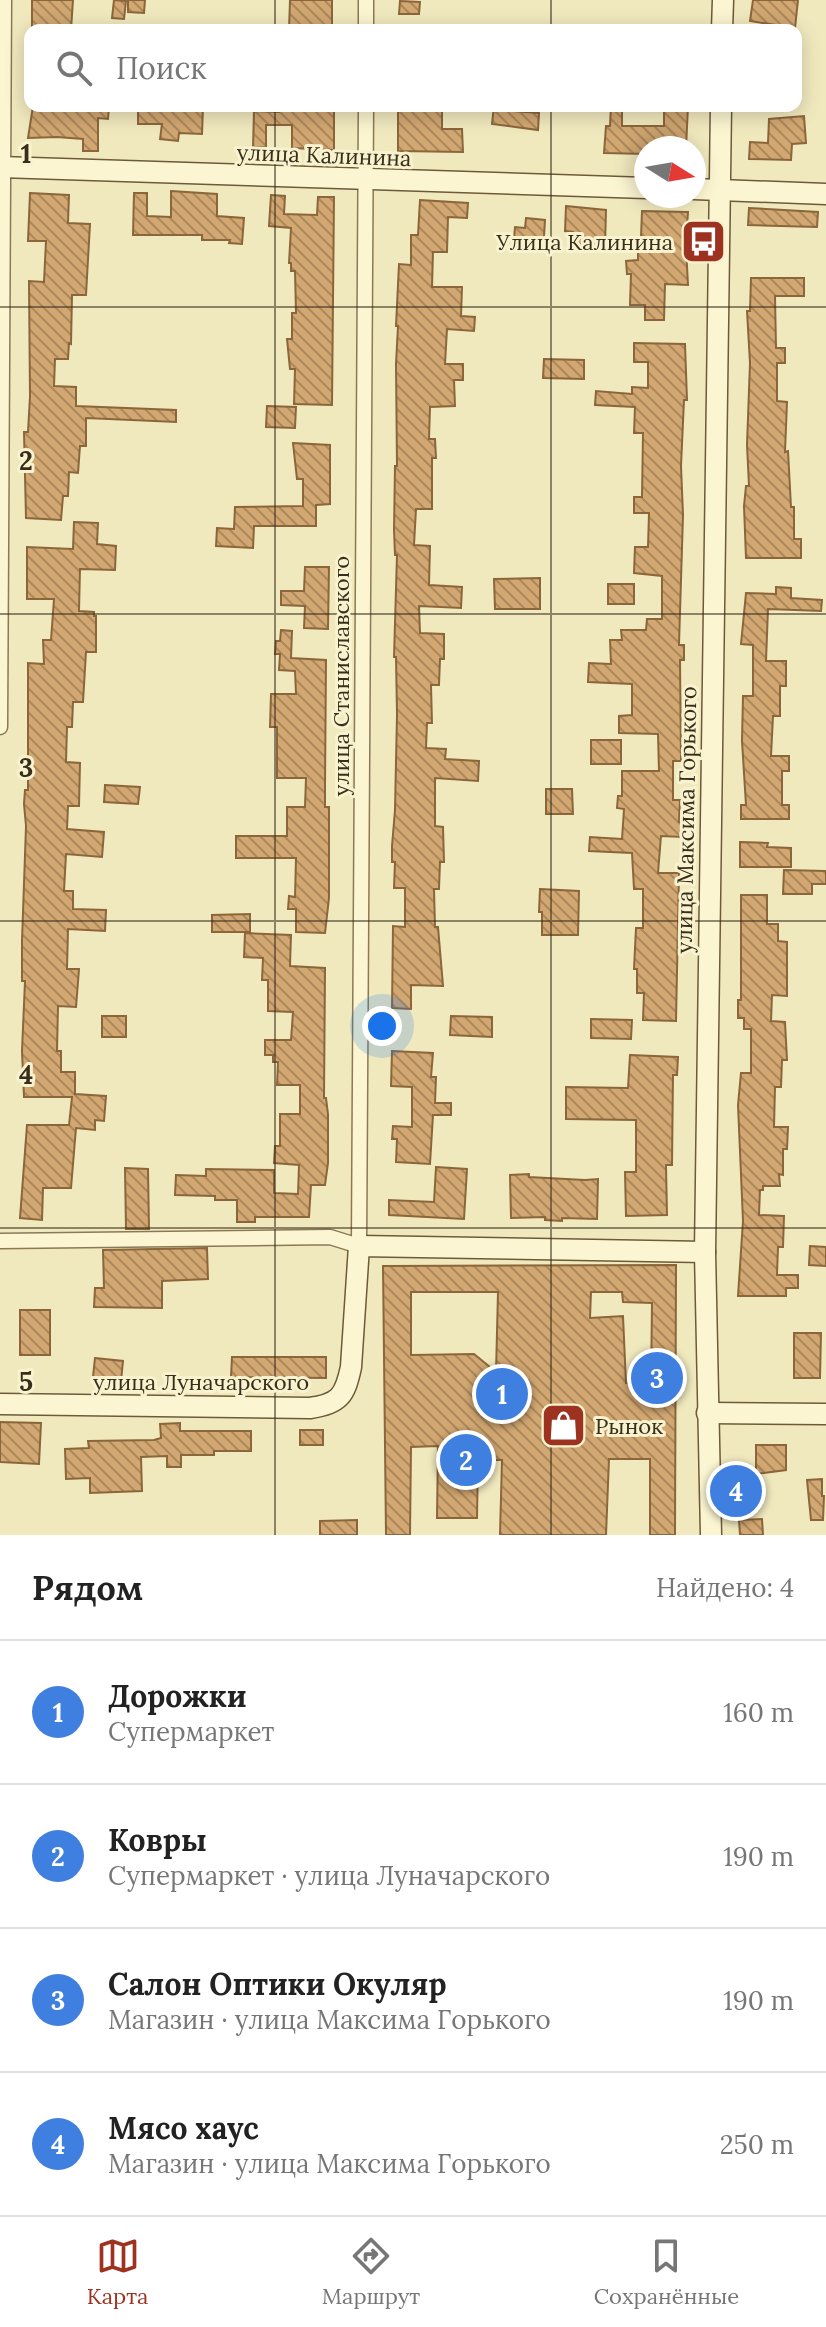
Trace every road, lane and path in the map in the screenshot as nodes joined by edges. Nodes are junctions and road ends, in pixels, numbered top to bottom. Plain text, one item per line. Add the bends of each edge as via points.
1 (4, 0) edge
2 (366, 0) edge
3 (723, 0) edge
4 (366, 24) edge
5 (722, 24) edge
6 (366, 112) edge
7 (721, 112) edge
8 (2, 168) edge
9 (365, 180) junction
10 (634, 188) edge
11 (706, 189) edge
12 (719, 190) junction
13 (826, 194) edge
14 (0, 727) edge
15 (0, 1241) edge
16 (359, 1246) junction
17 (705, 1252) junction
18 (0, 1404) edge
19 (707, 1413) junction
20 (826, 1414) edge
21 (711, 1535) edge

1 - 8 street
2 - 4 street
3 - 5 street
6 - 9 street, улица Станиславского
7 - 12 street, улица Максима Горького
8 - 9 street, улица Калинина
8 - 14 street
9 - 10 street, улица Калинина
9 - 16 street, улица Станиславского
11 - 12 street
12 - 13 street
12 - 17 street, улица Максима Горького
15 - 16 street via 330,1237
16 - 17 street
16 - 18 street, улица Луначарского via 348,1384 328,1405
17 - 19 street, улица Максима Горького
19 - 20 street
19 - 21 street, улица Максима Горького

